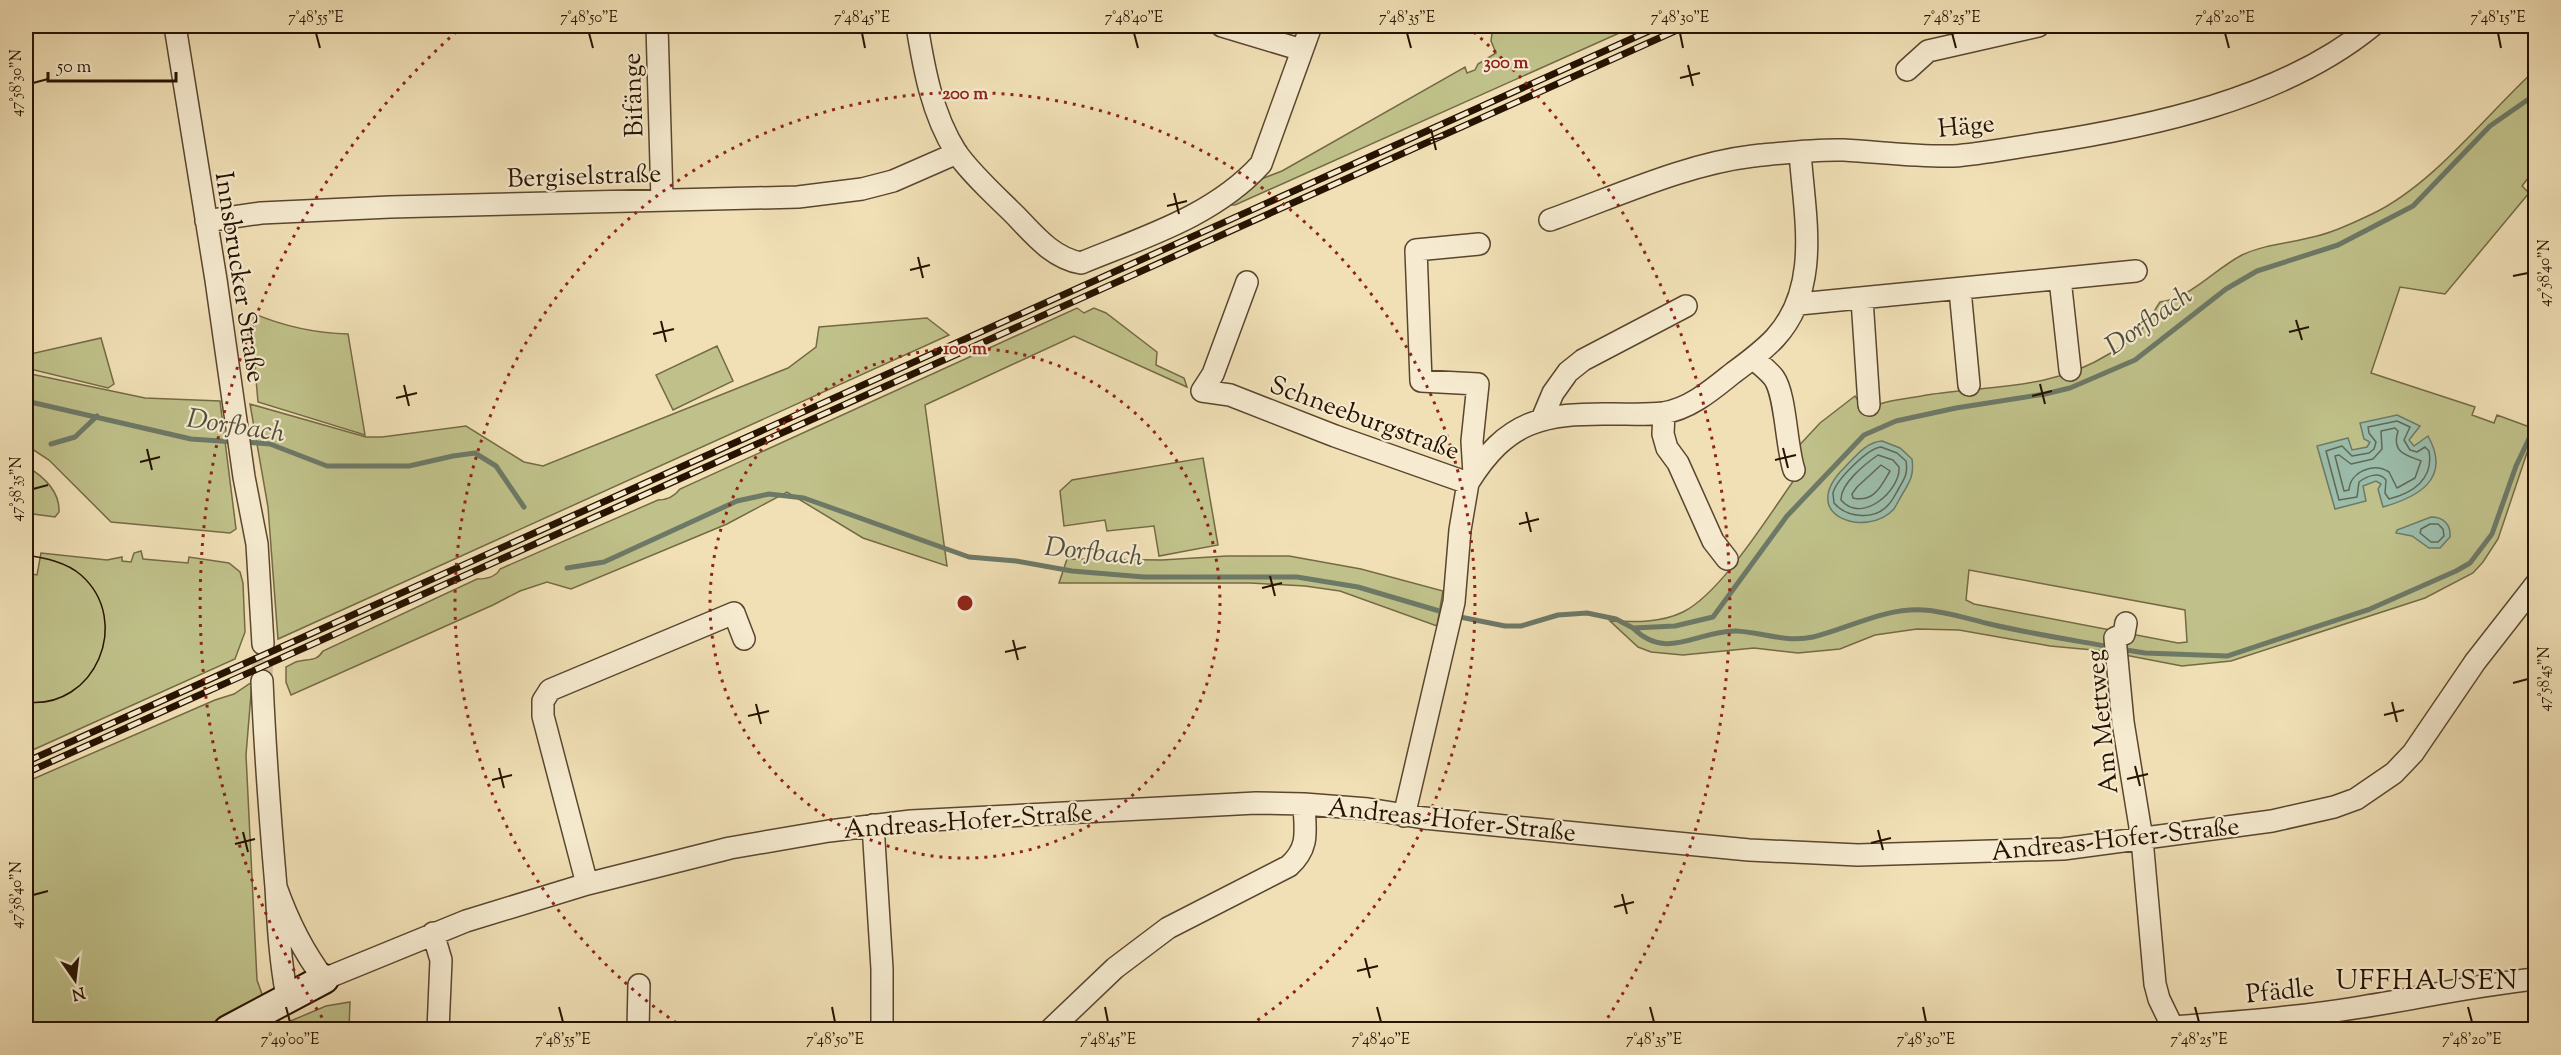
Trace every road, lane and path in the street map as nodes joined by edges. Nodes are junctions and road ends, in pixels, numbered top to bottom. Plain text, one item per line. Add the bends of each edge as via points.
1 (175, 26) edge
2 (657, 26) edge
3 (917, 26) edge
4 (1222, 26) edge
5 (1311, 26) edge
6 (2038, 26) edge
7 (2372, 26) edge
8 (1302, 50) junction
9 (1907, 70) dead end
10 (1800, 152) junction
11 (957, 153) junction
12 (662, 200) junction
13 (1550, 220) dead end
14 (206, 221) junction
15 (1479, 243) dead end
16 (2136, 271) dead end
17 (2060, 279) junction
18 (1247, 282) dead end
19 (1960, 290) junction
20 (1862, 299) junction
21 (1799, 303) junction
22 (1686, 306) dead end
23 (1753, 358) junction
24 (2070, 370) dead end
25 (1969, 385) dead end
26 (1869, 405) dead end
27 (1664, 413) junction
28 (1542, 419) junction
29 (1794, 470) dead end
30 (1471, 478) junction
31 (1727, 560) dead end
32 (2535, 584) edge
33 (2126, 623) dead end
34 (744, 639) dead end
35 (263, 644) tunnel mouth
36 (262, 681) tunnel mouth
37 (1304, 804) junction
38 (1404, 816) junction
39 (873, 825) junction
40 (2142, 839) junction
41 (587, 884) junction
42 (276, 886) junction
43 (433, 933) junction
44 (324, 979) junction
45 (2535, 979) edge
46 (639, 985) dead end
47 (288, 997) junction
48 (2173, 1028) edge
49 (228, 1029) edge
50 (438, 1029) edge
51 (639, 1029) edge
52 (882, 1029) edge
53 (1050, 1029) edge

1 - 14 street, Innsbrucker Straße
2 - 12 street, Bifänge
3 - 11 street via 927,81
4 - 8 street
5 - 8 street
6 - 9 street via 1928,51
7 - 10 street, Häge via 2326,58 2281,80 2196,111 2127,129 1955,156 1841,150
8 - 11 street via 1261,164 1232,192 1202,210 1081,263 1065,260 1038,240
10 - 13 street, Häge via 1750,156 1707,166
10 - 21 street via 1807,256
11 - 12 street, Bergiselstraße via 893,181 862,189 798,197
12 - 14 street, Bergiselstraße via 261,213
14 - 35 street, Innsbrucker Straße via 257,544
15 - 30 street via 1416,250 1421,381 1478,384
16 - 17 street
17 - 19 street
17 - 24 street
18 - 30 street, Schneeburgstraße via 1213,374 1202,390 1230,395 1335,436
19 - 20 street
19 - 25 street
20 - 21 street
20 - 26 street
21 - 23 street via 1774,339
22 - 28 street via 1583,360 1568,372 1553,393
23 - 27 street via 1708,393
23 - 29 street via 1774,378 1780,393
27 - 28 street via 1579,413
27 - 31 street via 1666,448 1677,463 1713,541
28 - 30 street via 1519,428 1498,444
30 - 38 street, Schneeburgstraße via 1460,530 1450,618
32 - 40 street, Andreas-Hofer-Straße via 2413,753 2377,787 2356,799 2311,813
33 - 40 street, Am Mettweg via 2124,634 2115,638 2123,722
34 - 41 street via 734,613 570,680 546,695 543,716
36 - 42 street
37 - 38 street, Andreas-Hofer-Straße via 1368,808
37 - 39 street, Andreas-Hofer-Straße via 1256,803
37 - 53 street via 1305,845 1289,866 1168,928 1115,968
38 - 40 street, Andreas-Hofer-Straße via 1739,849 1858,855 2063,849
39 - 41 street, Andreas-Hofer-Straße via 730,848
39 - 52 street
40 - 48 street, Am Mettweg via 2155,984
41 - 43 street, Andreas-Hofer-Straße
42 - 44 street via 290,925
42 - 47 street via 282,971
43 - 44 street, Andreas-Hofer-Straße
43 - 50 street via 441,960
44 - 47 street, Andreas-Hofer-Straße
45 - 48 street, Pfädle via 2287,1018
46 - 51 street
47 - 49 street, Andreas-Hofer-Straße

